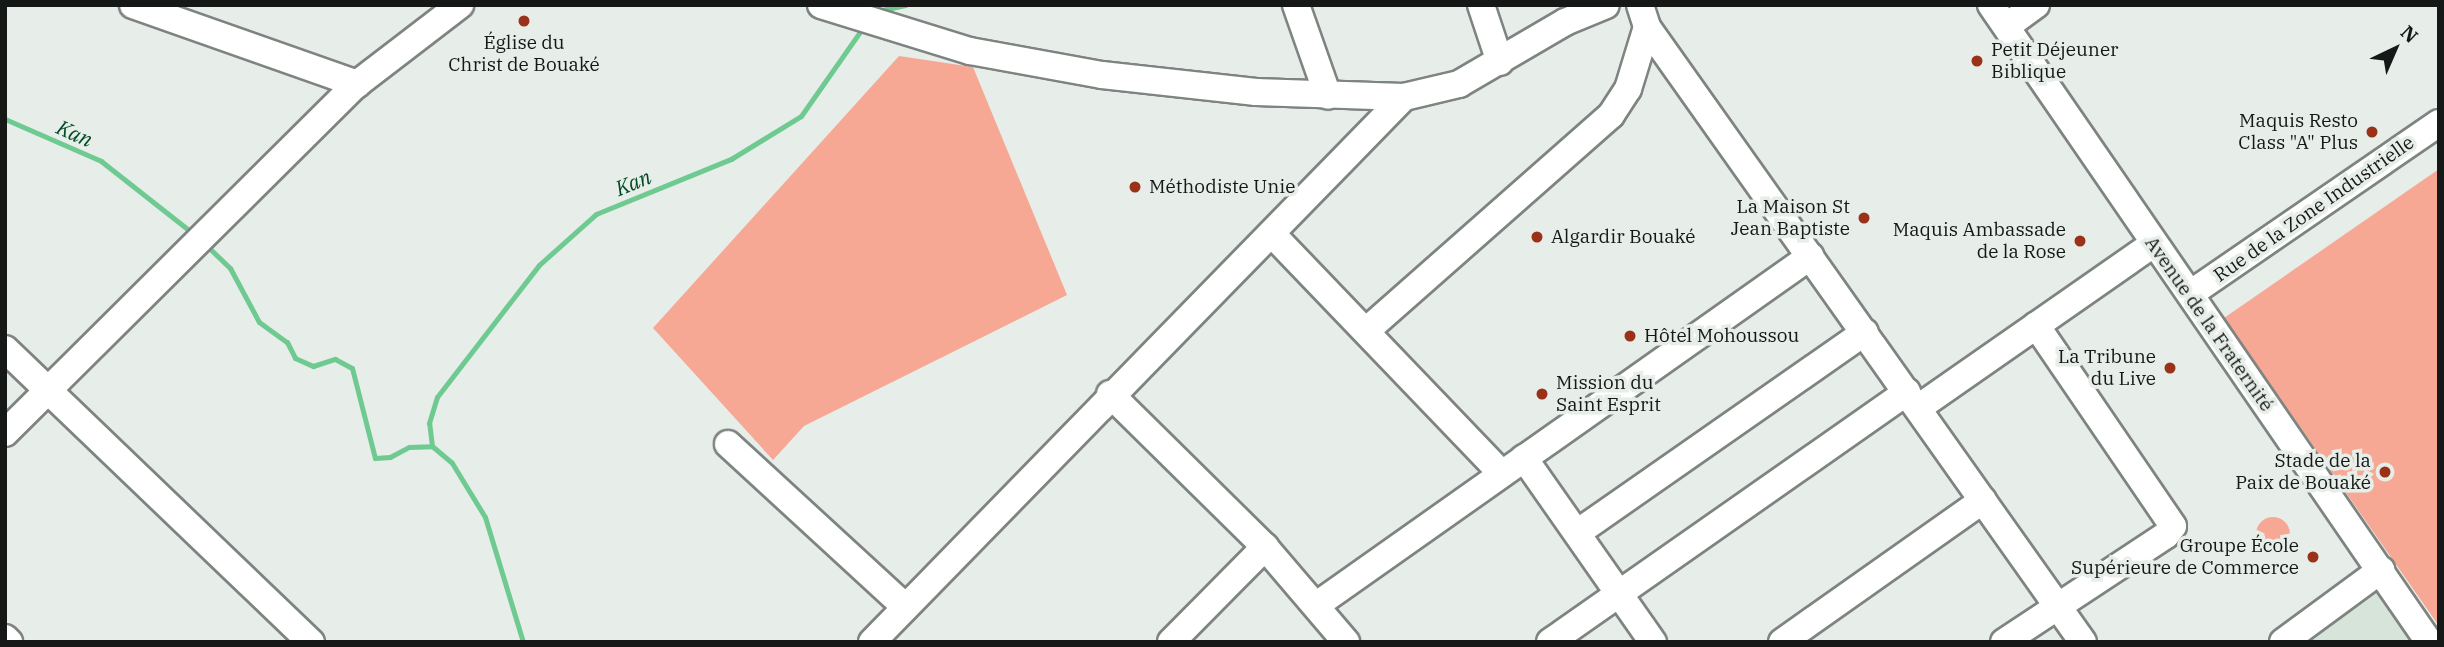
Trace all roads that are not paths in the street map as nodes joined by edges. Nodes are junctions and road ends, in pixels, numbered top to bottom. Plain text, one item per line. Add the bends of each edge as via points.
1 (133, 5) edge
2 (460, 5) edge
3 (821, 5) edge
4 (1296, 5) edge
5 (1481, 5) edge
6 (1606, 5) edge
7 (2036, 5) edge
8 (1643, 16) edge
9 (1998, 16) edge
10 (1500, 62) junction
11 (357, 84) junction
12 (1328, 96) junction
13 (1404, 97) junction
14 (2439, 123) edge
15 (1272, 234) junction
16 (2154, 244) junction
17 (1811, 256) junction
18 (2190, 294) junction
19 (2036, 326) junction
20 (1366, 331) junction
21 (1865, 332) junction
22 (5, 349) edge
23 (47, 389) junction
24 (1110, 394) junction
25 (1912, 400) junction
26 (5, 433) edge
27 (728, 444) dead end
28 (1524, 458) junction
29 (1502, 474) junction
30 (1983, 500) junction
31 (1577, 533) junction
32 (1265, 547) junction
33 (2381, 570) junction
34 (1619, 593) junction
35 (1318, 604) junction
36 (2057, 605) junction
37 (905, 607) junction
38 (311, 642) edge
39 (872, 642) edge
40 (1171, 642) edge
41 (1346, 642) edge
42 (1549, 642) edge
43 (1653, 642) edge
44 (1782, 642) edge
45 (2004, 642) edge
46 (2083, 642) edge
47 (2283, 642) edge
48 (2429, 642) edge

1 - 11 street
2 - 11 street
3 - 12 street via 970,51 1089,73
4 - 12 street
5 - 10 street
6 - 10 street via 1565,22
7 - 9 street
8 - 17 street
8 - 20 street via 1628,89 1611,115
9 - 16 street, Avenue de la Fraternité
10 - 13 street via 1459,84
11 - 23 street
12 - 13 street
13 - 15 street
14 - 18 street, Rue de la Zone Industrielle
15 - 20 street
15 - 24 street
16 - 18 street, Avenue de la Fraternité
16 - 19 street
17 - 21 street
17 - 28 street
18 - 33 street, Avenue de la Fraternité
19 - 25 street
19 - 36 street via 2173,527
20 - 29 street
21 - 25 street
21 - 31 street
22 - 23 street
23 - 26 street
23 - 38 street
24 - 32 street
24 - 37 street
25 - 30 street
25 - 34 street
27 - 37 street
28 - 29 street
28 - 31 street
29 - 35 street
30 - 36 street
30 - 44 street
31 - 34 street
32 - 35 street
32 - 40 street
33 - 47 street
33 - 48 street, Avenue de la Fraternité
34 - 42 street
34 - 43 street
35 - 41 street
36 - 45 street
36 - 46 street
37 - 39 street

